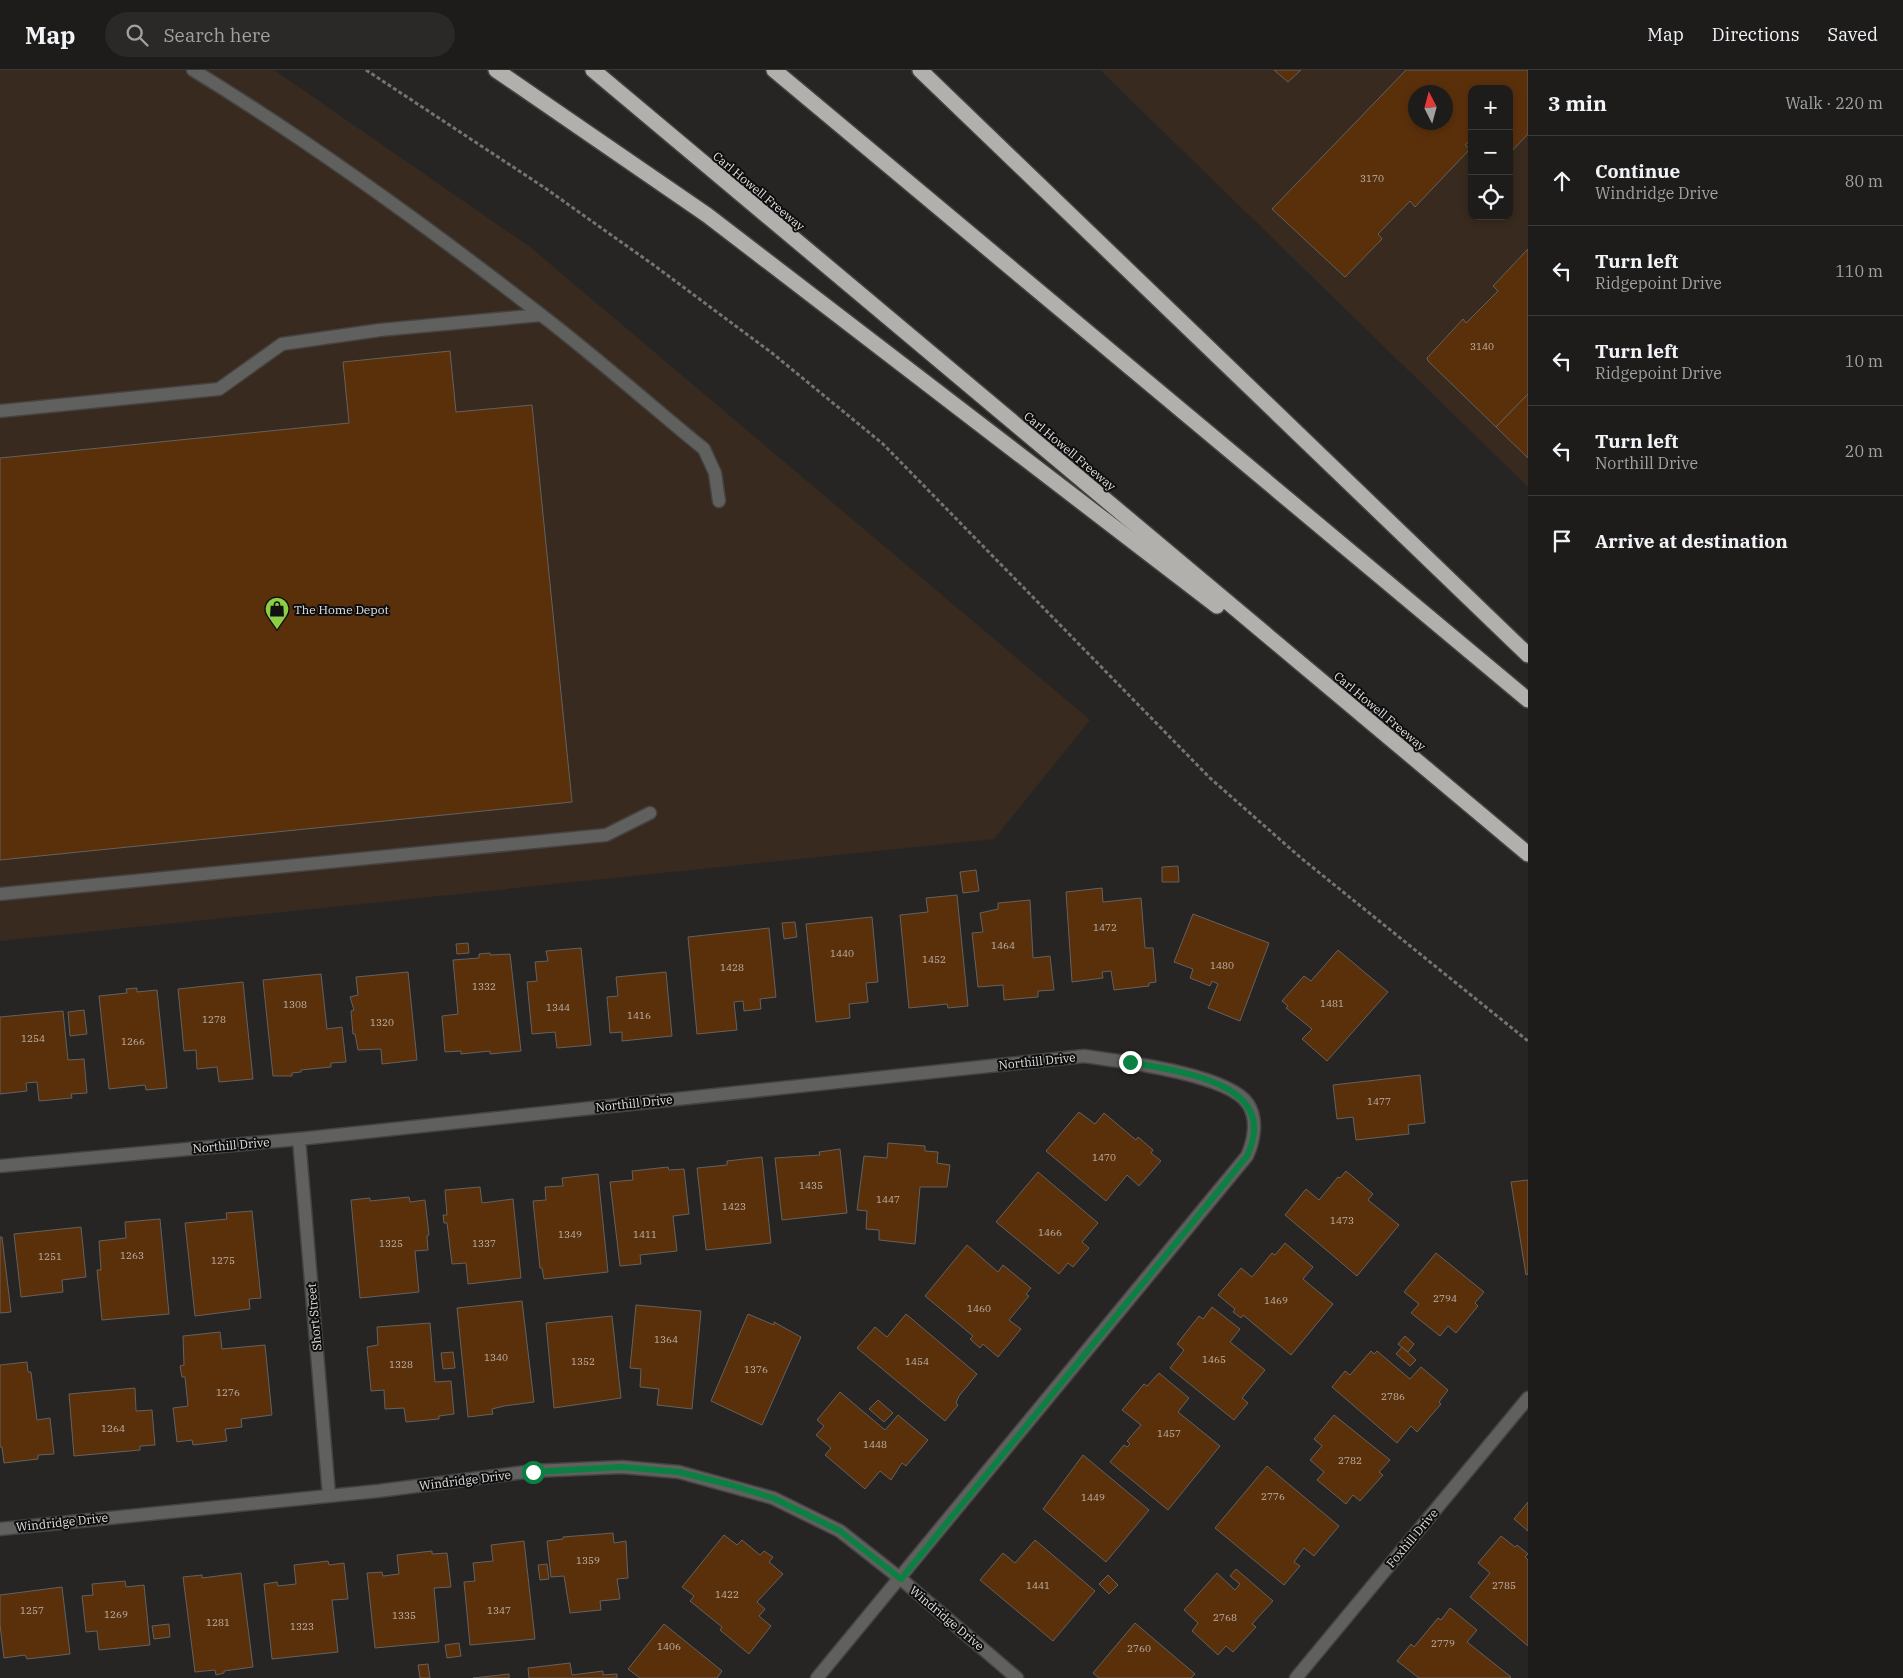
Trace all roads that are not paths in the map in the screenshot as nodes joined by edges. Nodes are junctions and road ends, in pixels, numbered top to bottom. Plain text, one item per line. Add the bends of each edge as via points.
1 (193, 70) edge
2 (496, 70) edge
3 (593, 70) edge
4 (774, 70) edge
5 (920, 70) edge
6 (541, 315) junction
7 (0, 412) edge
8 (719, 501) dead end
9 (1528, 655) edge
10 (1528, 700) edge
11 (1414, 759) junction
12 (650, 814) dead end
13 (1528, 854) edge
14 (0, 894) edge
15 (299, 1138) junction
16 (0, 1166) edge
17 (1528, 1398) edge
18 (328, 1495) junction
19 (0, 1529) edge
20 (901, 1579) junction
21 (817, 1678) edge
22 (1017, 1678) edge
23 (1296, 1678) edge

1 - 6 street via 363,181
2 - 11 highway via 659,181 778,268
3 - 11 highway, Carl Howell Freeway
4 - 10 highway
5 - 9 highway
6 - 7 street via 380,330 282,344 218,388
6 - 8 street via 704,449 715,473
11 - 13 highway, Carl Howell Freeway
12 - 14 street via 606,836
15 - 16 street, Northill Drive
15 - 18 street, Short Street
15 - 20 street, Northill Drive via 1084,1056 1178,1072 1222,1085 1247,1102 1254,1131 1247,1156
17 - 23 street, Foxhill Drive
18 - 19 street, Windridge Drive
18 - 20 street, Windridge Drive via 533,1472 622,1467 679,1472 773,1498 840,1531
20 - 21 street
20 - 22 street, Windridge Drive

